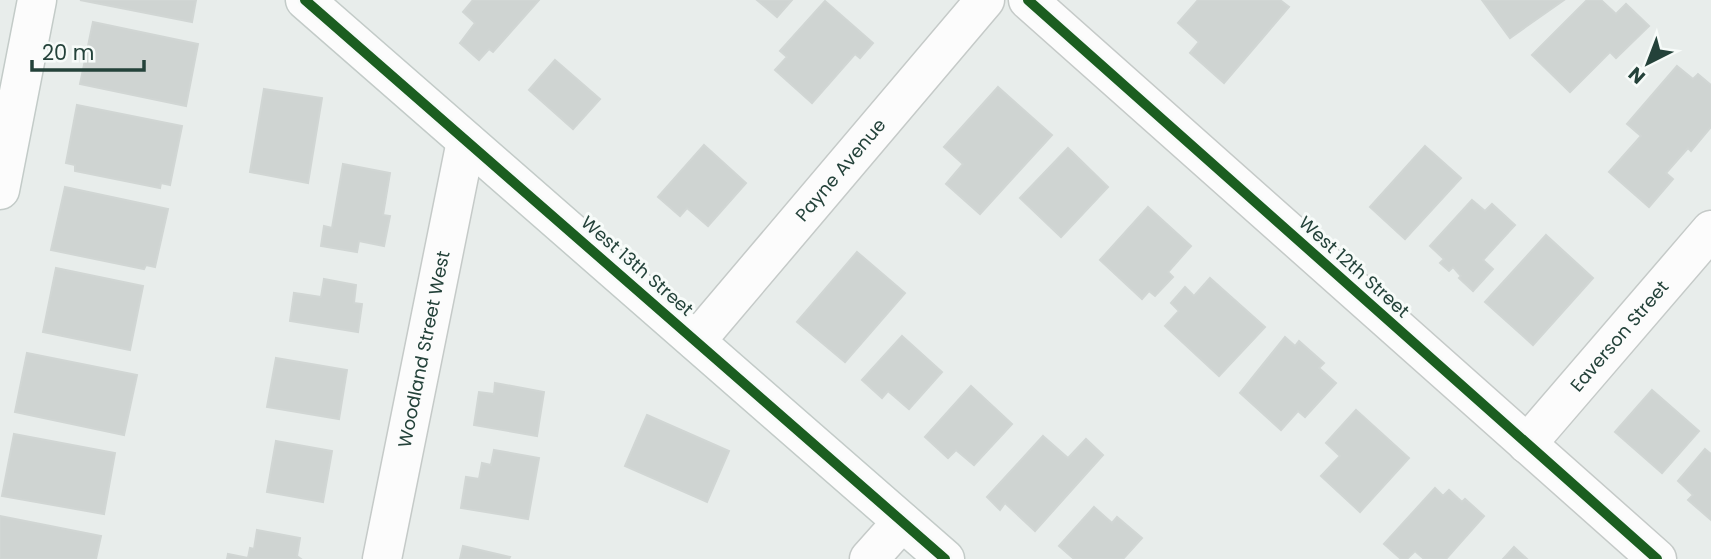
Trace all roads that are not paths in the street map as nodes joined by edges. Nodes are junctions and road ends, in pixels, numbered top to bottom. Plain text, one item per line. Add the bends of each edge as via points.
1 (37, 0) edge
2 (305, 0) edge
3 (1028, 0) edge
4 (964, 7) edge
5 (466, 141) junction
6 (0, 186) edge
7 (1711, 230) edge
8 (696, 341) junction
9 (1527, 444) junction
10 (902, 522) junction
11 (382, 559) edge
12 (869, 559) edge
13 (945, 559) edge
14 (1657, 559) edge

1 - 6 street
2 - 5 street, West 13th Street
3 - 9 street, West 12th Street
4 - 8 street, Payne Avenue
5 - 8 street, West 13th Street
5 - 11 street, Woodland Street West
7 - 9 street, Eaverson Street
8 - 10 street, West 13th Street
9 - 14 street, West 12th Street
10 - 12 street
10 - 13 street, West 13th Street

